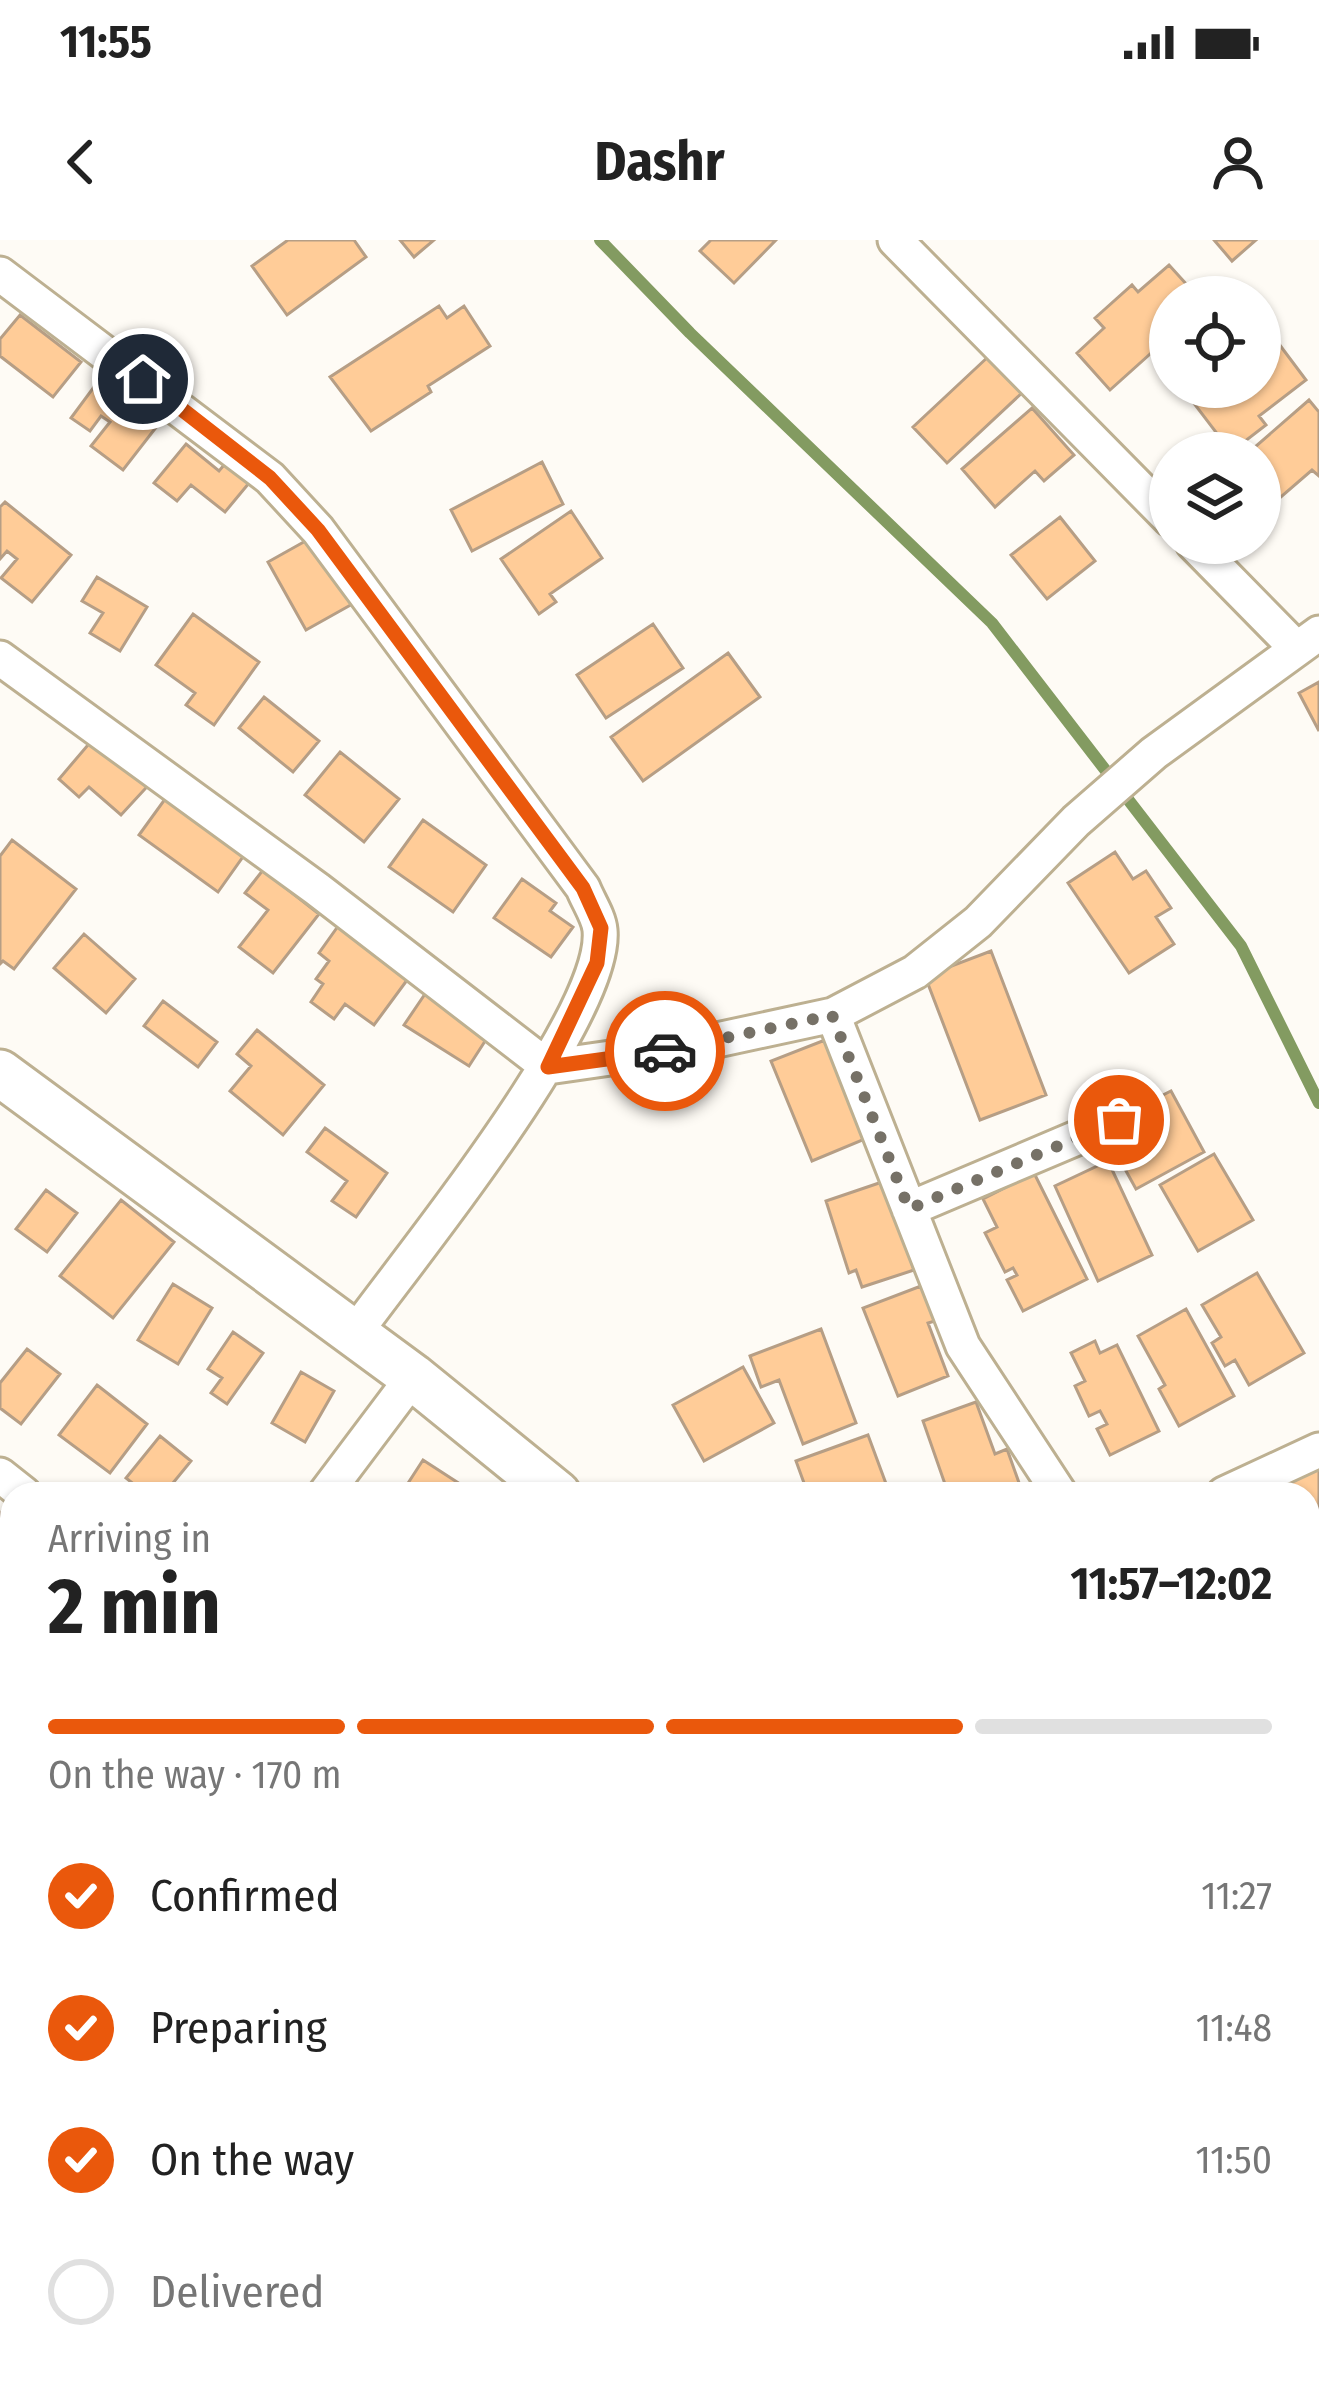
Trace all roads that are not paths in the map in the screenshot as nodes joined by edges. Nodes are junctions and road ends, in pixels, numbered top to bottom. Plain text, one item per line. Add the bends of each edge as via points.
1 (896, 240) edge
2 (0, 274) edge
3 (1149, 499) edge
4 (1218, 564) edge
5 (1308, 641) edge
6 (0, 658) edge
7 (832, 1015) junction
8 (548, 1067) junction
9 (0, 1072) edge
10 (1119, 1120) dead end
11 (909, 1209) junction
12 (355, 1334) junction
13 (412, 1377) junction
14 (1319, 1450) edge
15 (335, 1482) edge
16 (541, 1482) edge
17 (1052, 1482) edge
18 (1250, 1482) edge

1 - 3 street
2 - 8 street via 270,478 318,530 583,888 601,928 597,963
4 - 5 street
5 - 7 street via 1136,768 915,972
6 - 8 street
7 - 8 street
7 - 11 street
8 - 12 street
9 - 12 street
10 - 11 street
11 - 17 street via 963,1346
12 - 13 street
13 - 15 street
13 - 16 street
14 - 18 street

